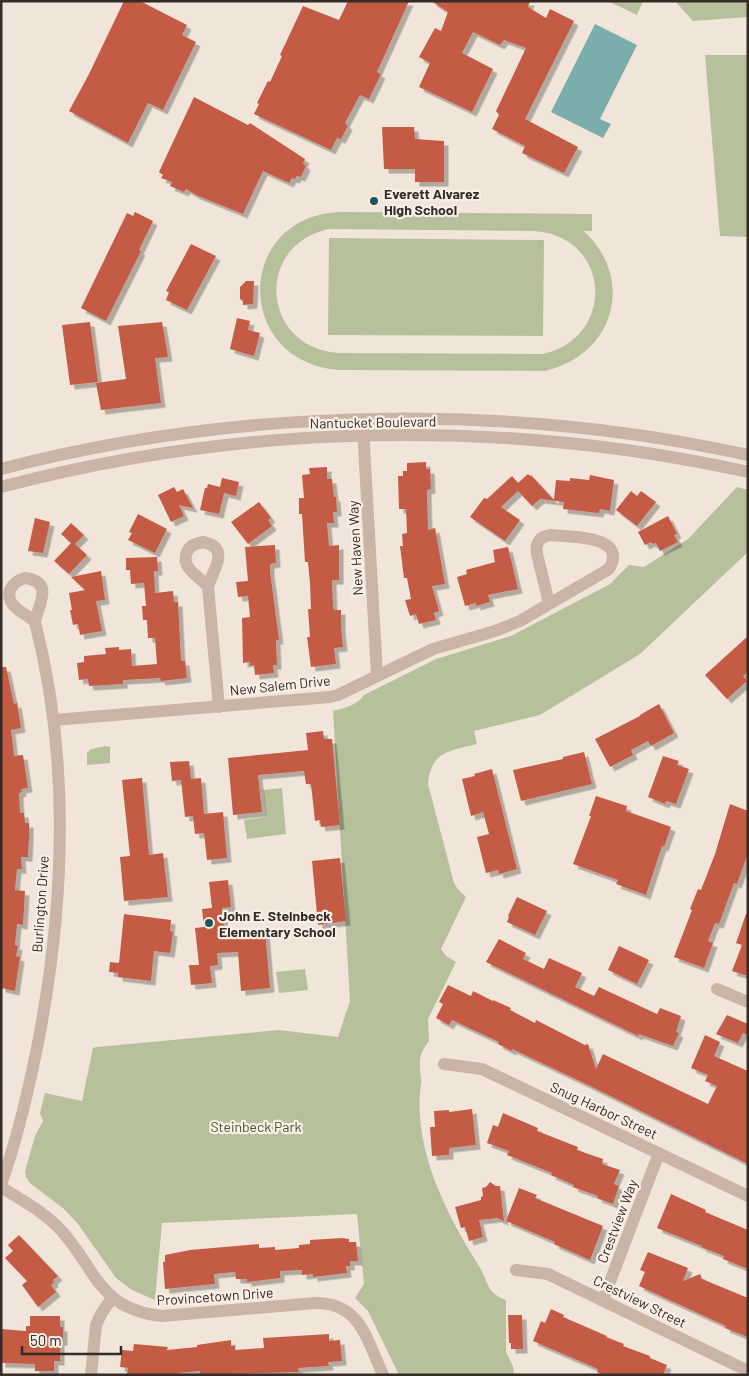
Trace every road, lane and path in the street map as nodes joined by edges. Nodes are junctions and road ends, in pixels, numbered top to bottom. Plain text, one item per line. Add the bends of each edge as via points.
1 (363, 419) junction
2 (364, 436) junction
3 (748, 455) edge
4 (1, 469) edge
5 (748, 472) edge
6 (1, 487) edge
7 (208, 587) dead end
8 (549, 603) junction
9 (35, 622) dead end
10 (377, 675) junction
11 (219, 706) junction
12 (54, 720) junction
13 (717, 989) dead end
14 (748, 1002) edge
15 (444, 1064) dead end
16 (659, 1153) junction
17 (1, 1186) edge
18 (748, 1196) edge
19 (516, 1270) dead end
20 (112, 1298) junction
21 (603, 1300) junction
22 (748, 1371) edge
23 (91, 1375) edge
24 (383, 1375) edge

1 - 2 street, New Haven Way
1 - 3 street, Nantucket Boulevard via 488,420 574,427
1 - 4 street, Nantucket Boulevard via 185,434 82,451
2 - 5 street, Nantucket Boulevard via 432,435 577,443 664,455
2 - 6 street, Nantucket Boulevard via 266,441 186,451 118,461
2 - 10 street, New Haven Way
7 - 11 street
8 - 8 street, New Salem Drive via 609,569 612,559 609,546 598,540 551,534 539,540 537,554
8 - 10 street, New Salem Drive via 508,626 433,648
9 - 12 street, Burlington Drive
10 - 11 street, New Salem Drive via 330,697
11 - 12 street, New Salem Drive
12 - 17 street, Burlington Drive via 60,828 52,953 29,1091
13 - 14 street
15 - 16 street, Snug Harbor Street via 482,1069
16 - 18 street, Snug Harbor Street
16 - 21 street, Crestview Way
17 - 20 street, Provincetown Drive via 39,1210 59,1228
19 - 21 street, Crestview Street via 548,1274
20 - 23 street via 96,1325
20 - 24 street, Provincetown Drive via 134,1310 162,1316 337,1305 356,1320
21 - 22 street, Crestview Street

